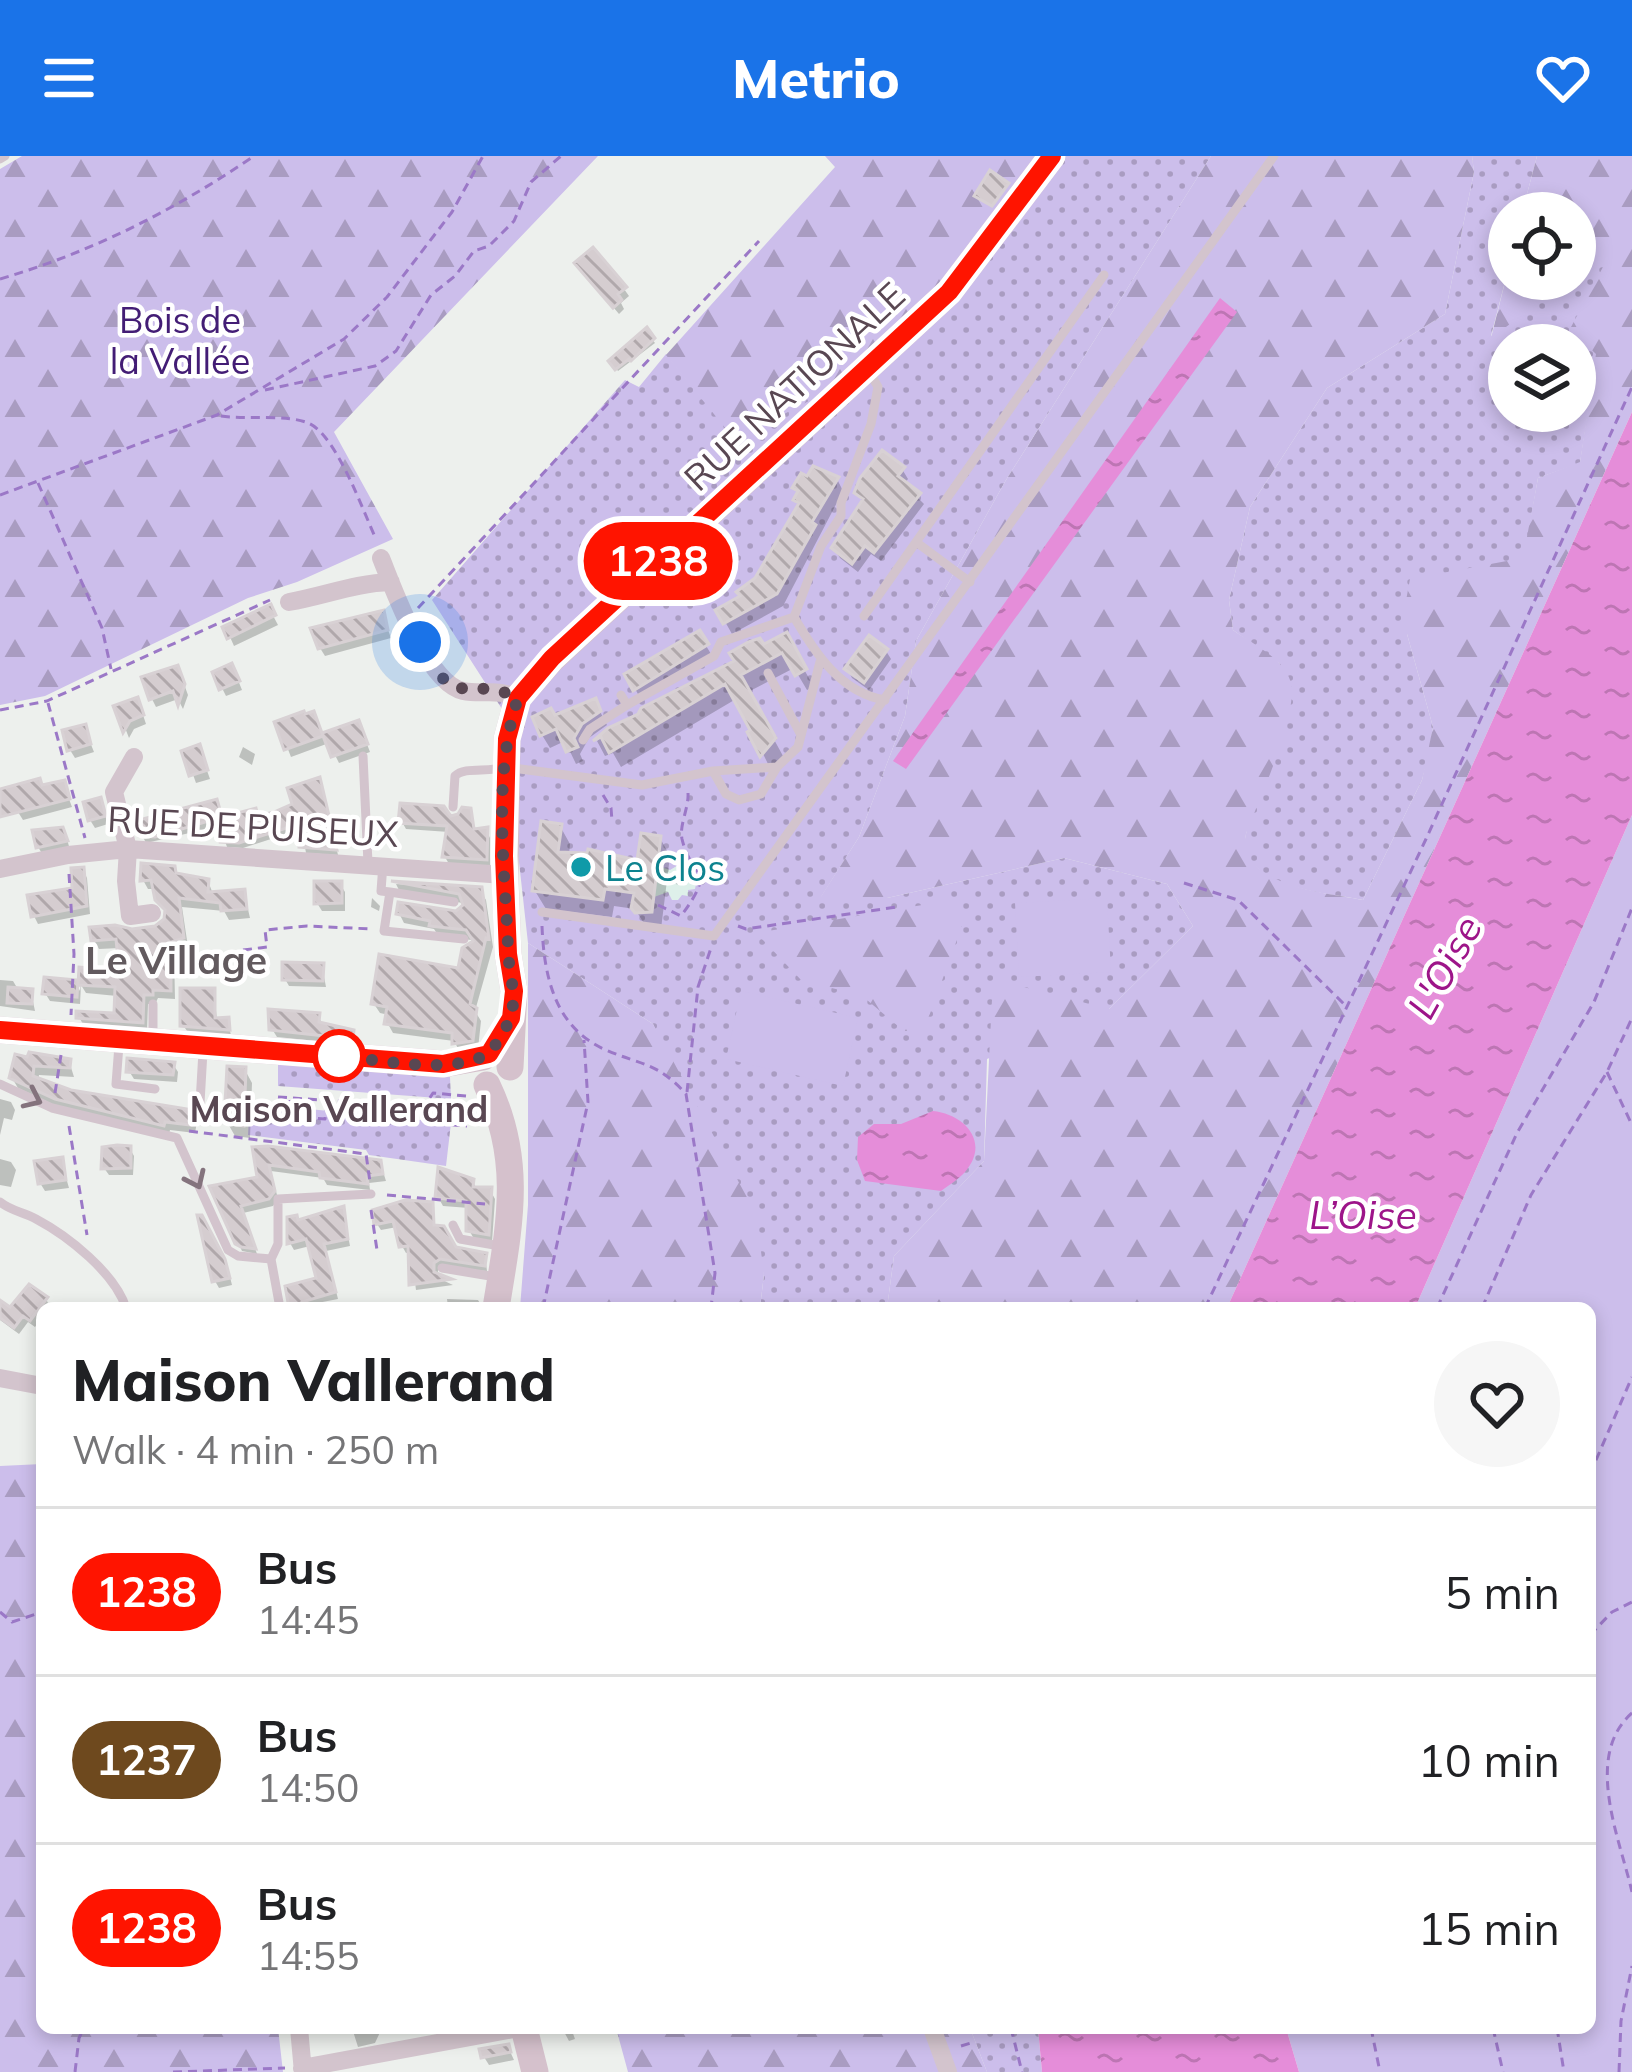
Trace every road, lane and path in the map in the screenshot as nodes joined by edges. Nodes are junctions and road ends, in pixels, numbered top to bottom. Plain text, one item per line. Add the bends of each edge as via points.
1 (254, 156) edge
2 (483, 156) edge
3 (561, 156) edge
4 (1052, 156) edge
5 (1274, 156) edge
6 (759, 241) dead end
7 (1104, 275) dead end
8 (0, 279) edge
9 (867, 369) junction
10 (1632, 387) edge
11 (259, 392) junction
12 (217, 415) junction
13 (37, 482) junction
14 (0, 495) edge
15 (916, 542) junction
16 (382, 558) joint
17 (391, 582) junction
18 (970, 582) junction
19 (289, 602) joint
20 (406, 614) junction
21 (864, 616) dead end
22 (794, 617) junction
23 (712, 629) dead end
24 (721, 642) junction
25 (820, 662) junction
26 (112, 671) junction
27 (768, 673) dead end
28 (621, 694) dead end
29 (518, 698) junction
30 (886, 700) junction
31 (47, 701) junction
32 (627, 705) junction
33 (0, 710) edge
34 (801, 735) junction
35 (584, 740) dead end
36 (362, 755) dead end
37 (134, 757) dead end
38 (505, 766) junction
39 (777, 767) junction
40 (713, 771) junction
41 (684, 780) junction
42 (453, 807) dead end
43 (128, 848) junction
44 (89, 851) junction
45 (68, 855) junction
46 (375, 863) junction
47 (0, 869) edge
48 (505, 874) junction
49 (1184, 883) dead end
50 (390, 892) junction
51 (454, 902) dead end
52 (658, 905) dead end
53 (897, 907) dead end
54 (1632, 908) edge
55 (542, 912) joint
56 (152, 914) dead end
57 (724, 922) junction
58 (384, 931) junction
59 (714, 937) junction
60 (464, 939) dead end
61 (243, 950) dead end
62 (153, 1004) dead end
63 (1347, 1006) junction
64 (1632, 1018) edge
65 (0, 1030) edge
66 (67, 1036) junction
67 (584, 1038) junction
68 (119, 1040) junction
69 (153, 1042) junction
70 (203, 1046) junction
71 (1607, 1072) junction
72 (490, 1074) junction
73 (56, 1083) dead end
74 (0, 1084) edge
75 (154, 1089) dead end
76 (686, 1094) junction
77 (278, 1097) dead end
78 (289, 1098) junction
79 (327, 1101) junction
80 (200, 1102) dead end
81 (381, 1105) junction
82 (424, 1107) junction
83 (67, 1112) junction
84 (380, 1124) dead end
85 (1632, 1124) edge
86 (467, 1126) dead end
87 (177, 1138) junction
88 (370, 1194) junction
89 (510, 1206) junction
90 (2, 1207) edge
91 (453, 1226) dead end
92 (505, 1246) junction
93 (377, 1250) dead end
94 (271, 1259) junction
95 (91, 1260) junction
96 (442, 1268) dead end
97 (501, 1278) junction
98 (124, 1302) edge
99 (279, 1302) edge
100 (497, 1302) edge
101 (543, 1302) edge
102 (713, 1302) edge
103 (1208, 1302) edge
104 (1440, 1302) edge
105 (1485, 1302) edge
106 (1632, 1377) edge
107 (0, 1378) edge
108 (36, 1385) edge
109 (1596, 1460) edge
110 (1632, 1601) edge
111 (0, 1612) edge
112 (36, 1614) edge
113 (1596, 1629) edge
114 (1632, 1713) edge
115 (1632, 1892) edge
116 (1632, 1966) edge
117 (81, 2034) edge
118 (300, 2034) edge
119 (491, 2034) edge
120 (524, 2034) edge
121 (934, 2034) edge
122 (1012, 2034) edge
123 (1371, 2034) edge
124 (1494, 2034) edge
125 (1557, 2034) edge
126 (974, 2042) dead end
127 (961, 2046) dead end
128 (303, 2070) edge
129 (75, 2072) edge
130 (173, 2072) edge
131 (535, 2072) edge
132 (948, 2072) edge
133 (1022, 2072) edge
134 (1380, 2072) edge
135 (1503, 2072) edge
136 (1564, 2072) edge
137 (1619, 2072) edge

1 - 8 path via 140,226
2 - 11 path via 452,212 387,296 344,339
3 - 11 path via 531,182 514,221 431,295 396,351 375,366
4 - 9 street, RUE NATIONALE via 949,292
5 - 18 lane
6 - 20 path via 423,605
7 - 15 lane
9 - 22 lane via 878,387 871,424 841,516
9 - 29 street, RUE NATIONALE
10 - 63 path
11 - 12 path
12 - 13 path
12 - 16 path via 306,421 321,430
13 - 14 path
13 - 26 path via 102,628
15 - 18 lane
15 - 21 lane
16 - 17 street
17 - 19 street
17 - 20 street
18 - 30 lane
19 - 26 path via 260,603
20 - 29 street via 434,671 452,686
22 - 24 lane
22 - 25 lane
23 - 24 lane
24 - 32 lane via 713,656
25 - 30 lane via 870,698
25 - 34 lane
26 - 31 path
27 - 34 lane
28 - 32 lane
29 - 38 street, RUE NATIONALE
30 - 57 lane
31 - 33 path
31 - 44 path
32 - 35 lane
34 - 39 lane
36 - 46 lane
37 - 43 street via 114,792
38 - 41 lane via 642,785
38 - 42 lane via 460,771
38 - 48 street, RUE NATIONALE
39 - 40 lane
39 - 40 lane via 761,794 739,800
40 - 41 lane
41 - 52 path via 689,795 680,833 699,868 699,890 681,916
43 - 44 street, RUE DE PUISEUX
43 - 46 street, RUE DE PUISEUX
43 - 56 street via 130,916
44 - 45 street, RUE DE PUISEUX
45 - 47 street, RUE DE PUISEUX
45 - 66 path via 74,955
46 - 48 street, RUE DE PUISEUX
46 - 50 lane via 380,890
48 - 72 street, RUE NATIONALE via 500,955 514,991
49 - 63 path via 1238,900
50 - 51 lane
50 - 58 lane
53 - 57 path via 746,929
54 - 104 path via 1594,1002 1517,1133
55 - 59 lane
55 - 67 path via 551,993
57 - 59 lane
58 - 60 lane
58 - 61 path via 265,930 268,947
59 - 76 path via 698,987
62 - 69 lane
63 - 103 path
64 - 71 path
65 - 66 street
66 - 68 street
66 - 73 path
67 - 76 path via 667,1072
67 - 101 path via 588,1102
68 - 69 street
68 - 75 lane via 116,1084
69 - 70 street
70 - 72 street
70 - 80 lane
71 - 85 path
71 - 105 path via 1531,1195
72 - 82 path via 433,1093
72 - 89 street via 516,1094
74 -> 83 lane
76 - 102 path via 715,1273
77 - 78 path
78 - 79 path
78 - 79 path via 289,1116 308,1118 326,1119
79 - 81 path
81 - 82 path
81 - 84 path
82 - 86 path via 427,1123
83 - 87 lane
83 - 95 path
87 - 88 path via 187,1131 366,1154
87 -> 94 lane via 228,1250
88 - 89 path
88 - 93 path
88 - 94 lane via 278,1199
89 - 92 street
90 - 95 lane via 34,1218
91 - 92 lane via 460,1239
92 - 97 street
94 - 99 lane
95 - 98 lane
96 - 97 lane
97 - 100 street
106 - 109 path
107 - 108 street
110 - 113 path
111 - 112 path via 12,1622
114 - 115 path via 1608,1767
116 - 137 path
117 - 129 path
118 - 128 street
119 - 128 street
120 - 131 street
121 - 132 street
122 - 133 path
123 - 134 path
124 - 135 path
125 - 136 path
126 - 127 path
128 - 130 path

